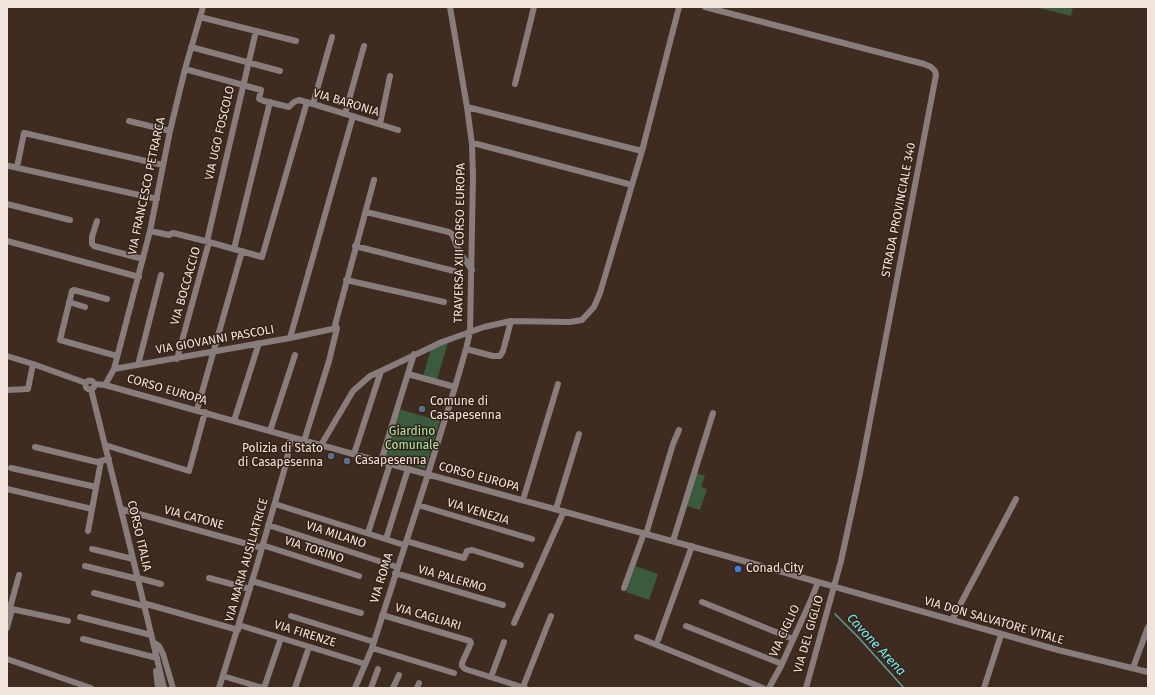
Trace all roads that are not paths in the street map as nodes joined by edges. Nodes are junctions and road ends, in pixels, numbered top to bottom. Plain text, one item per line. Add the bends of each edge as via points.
1 (203, 7) edge
2 (450, 7) edge
3 (534, 7) edge
4 (679, 7) edge
5 (705, 7) edge
6 (200, 17) junction
7 (256, 31) junction
8 (332, 37) dead end
9 (296, 40) dead end
10 (364, 46) dead end
11 (191, 47) junction
12 (248, 63) junction
13 (184, 69) junction
14 (280, 71) dead end
15 (390, 76) dead end
16 (515, 84) dead end
17 (243, 85) junction
18 (270, 102) junction
19 (307, 102) junction
20 (313, 104) junction
21 (467, 107) junction
22 (345, 114) junction
23 (353, 116) junction
24 (129, 121) dead end
25 (380, 124) junction
26 (170, 130) junction
27 (398, 130) dead end
28 (472, 144) junction
29 (642, 151) junction
30 (164, 165) junction
31 (9, 166) dead end
32 (17, 168) junction
33 (374, 180) dead end
34 (632, 185) junction
35 (157, 199) junction
36 (7, 204) edge
37 (366, 212) junction
38 (70, 220) dead end
39 (97, 221) dead end
40 (150, 231) junction
41 (7, 241) edge
42 (208, 242) junction
43 (355, 246) junction
44 (234, 249) junction
45 (242, 251) junction
46 (143, 259) junction
47 (472, 270) junction
48 (454, 271) dead end
49 (161, 275) dead end
50 (139, 277) junction
51 (346, 280) junction
52 (106, 299) dead end
53 (69, 302) junction
54 (444, 302) dead end
55 (85, 307) dead end
56 (511, 321) junction
57 (337, 328) junction
58 (470, 332) junction
59 (290, 338) junction
60 (259, 343) junction
61 (466, 349) junction
62 (214, 352) junction
63 (414, 354) junction
64 (294, 355) dead end
65 (7, 356) edge
66 (117, 356) junction
67 (177, 359) junction
68 (33, 364) junction
69 (138, 365) junction
70 (114, 370) junction
71 (381, 371) junction
72 (408, 374) junction
73 (558, 384) dead end
74 (105, 385) junction
75 (93, 387) junction
76 (455, 387) junction
77 (7, 390) edge
78 (197, 410) junction
79 (205, 412) junction
80 (713, 413) dead end
81 (234, 421) junction
82 (679, 430) dead end
83 (270, 431) junction
84 (579, 434) dead end
85 (292, 437) junction
86 (304, 441) junction
87 (105, 445) junction
88 (321, 445) junction
89 (35, 447) dead end
90 (354, 454) junction
91 (109, 458) junction
92 (101, 461) junction
93 (381, 461) junction
94 (390, 464) junction
95 (11, 468) dead end
96 (408, 469) junction
97 (428, 474) junction
98 (96, 487) junction
99 (7, 489) edge
100 (1016, 499) dead end
101 (523, 500) junction
102 (275, 504) junction
103 (418, 505) junction
104 (92, 509) junction
105 (121, 509) junction
106 (556, 509) junction
107 (564, 511) junction
108 (268, 525) junction
109 (88, 531) dead end
110 (368, 533) junction
111 (645, 533) junction
112 (386, 539) junction
113 (532, 539) dead end
114 (673, 541) junction
115 (405, 543) junction
116 (262, 546) junction
117 (692, 546) junction
118 (92, 549) dead end
119 (133, 560) junction
120 (521, 564) dead end
121 (85, 566) dead end
122 (396, 570) junction
123 (19, 575) dead end
124 (359, 576) dead end
125 (209, 578) dead end
126 (138, 579) junction
127 (252, 581) junction
128 (818, 582) junction
129 (161, 584) dead end
130 (834, 587) junction
131 (624, 588) dead end
132 (250, 589) junction
133 (94, 593) dead end
134 (702, 602) dead end
135 (144, 604) junction
136 (503, 605) dead end
137 (10, 608) edge
138 (361, 613) dead end
139 (382, 615) junction
140 (291, 616) dead end
141 (551, 616) dead end
142 (80, 617) dead end
143 (952, 620) junction
144 (68, 621) dead end
145 (514, 623) dead end
146 (686, 626) dead end
147 (239, 627) junction
148 (1148, 627) edge
149 (7, 628) edge
150 (1001, 635) junction
151 (637, 637) dead end
152 (152, 638) junction
153 (281, 638) junction
154 (83, 639) dead end
155 (793, 639) junction
156 (658, 640) dead end
157 (504, 642) dead end
158 (373, 645) junction
159 (309, 647) junction
160 (7, 659) edge
161 (157, 659) junction
162 (365, 664) junction
163 (782, 664) junction
164 (1133, 668) junction
165 (378, 669) dead end
166 (1148, 672) edge
167 (454, 673) dead end
168 (399, 675) dead end
169 (223, 676) junction
170 (491, 677) junction
171 (91, 688) edge
172 (158, 688) edge
173 (164, 688) edge
174 (173, 688) edge
175 (219, 688) edge
176 (263, 688) edge
177 (295, 688) edge
178 (355, 688) edge
179 (370, 688) edge
180 (393, 688) edge
181 (524, 688) edge
182 (763, 688) edge
183 (769, 688) edge
184 (806, 688) edge
185 (984, 688) edge

1 - 6 street, VIA FRANCESCO PETRARCA
2 - 21 street, TRAVERSA XIII CORSO EUROPA
3 - 16 street
4 - 29 street
5 - 130 street, STRADA PROVINCIALE 340 via 910,60 931,67 935,71 861,466
6 - 7 street
6 - 11 street, VIA FRANCESCO PETRARCA
7 - 9 street
7 - 12 street, VIA UGO FOSCOLO
8 - 20 street
10 - 22 street
11 - 12 street
11 - 13 street, VIA FRANCESCO PETRARCA
12 - 14 street
12 - 17 street, VIA UGO FOSCOLO
13 - 17 street
13 - 26 street, VIA FRANCESCO PETRARCA
15 - 25 street
17 - 18 street via 261,90 259,99
17 - 42 street, VIA UGO FOSCOLO
18 - 19 street, VIA BARONIA via 289,107 299,100
18 - 44 street
19 - 20 street, VIA BARONIA
19 - 45 street via 262,257
20 - 22 street, VIA BARONIA
21 - 28 street, TRAVERSA XIII CORSO EUROPA
21 - 29 street
22 - 23 street, VIA BARONIA
23 - 25 street, VIA BARONIA
23 - 59 street
24 - 26 street
25 - 27 street, VIA BARONIA
26 - 30 street, VIA FRANCESCO PETRARCA
28 - 34 street
28 - 47 street, TRAVERSA XIII CORSO EUROPA
29 - 34 street
30 - 32 street via 24,133
30 - 35 street, VIA FRANCESCO PETRARCA
31 - 32 street
32 - 35 street
33 - 37 street
34 - 56 street via 594,307 582,320
35 - 40 street, VIA FRANCESCO PETRARCA
36 - 38 street
37 - 43 street
37 - 47 street via 449,232
39 - 46 street via 92,237 94,246
40 - 42 street via 170,235 173,233
40 - 46 street, VIA FRANCESCO PETRARCA
41 - 50 street
42 - 44 street
42 - 67 street, VIA BOCCACCIO
43 - 48 street
43 - 51 street
44 - 45 street
45 - 62 street
46 - 50 street, VIA FRANCESCO PETRARCA
47 - 58 street, TRAVERSA XIII CORSO EUROPA
49 - 69 street
50 - 66 street, VIA FRANCESCO PETRARCA
51 - 54 street
51 - 57 street via 335,325
52 - 53 street via 74,290
53 - 55 street
53 - 66 street via 60,340
56 - 58 street
56 - 61 street via 500,356
57 - 59 street, VIA GIOVANNI PASCOLI
57 - 86 street
58 - 61 street, TRAVERSA XIII CORSO EUROPA
58 - 63 street
59 - 60 street, VIA GIOVANNI PASCOLI
60 - 62 street, VIA GIOVANNI PASCOLI
60 - 81 street
61 - 76 street, TRAVERSA XIII CORSO EUROPA
62 - 67 street, VIA GIOVANNI PASCOLI
62 - 78 street
63 - 71 street
63 - 72 street
64 - 83 street
65 - 68 street
66 - 70 street, VIA FRANCESCO PETRARCA
67 - 69 street, VIA GIOVANNI PASCOLI
68 - 75 street via 86,383 87,388
68 - 77 street via 28,389
69 - 70 street, VIA GIOVANNI PASCOLI
70 - 74 street
71 - 88 street via 370,376 352,391
71 - 90 street
72 - 76 street
72 - 93 street
73 - 101 street
74 - 75 street, CORSO EUROPA
74 - 78 street, CORSO EUROPA
75 - 87 street, CORSO ITALIA
76 - 97 street, TRAVERSA XIII CORSO EUROPA
78 - 79 street, CORSO EUROPA
79 - 81 street, CORSO EUROPA
79 - 87 street via 190,471
80 - 114 street
81 - 83 street, CORSO EUROPA
82 - 111 street
83 - 85 street, CORSO EUROPA
84 - 106 street
85 - 86 street, CORSO EUROPA
85 - 102 street, VIA MARIA AUSILIATRICE
86 - 88 street, CORSO EUROPA
87 - 91 street, CORSO ITALIA
88 - 90 street, CORSO EUROPA
89 - 92 street
90 - 93 street, CORSO EUROPA
91 - 92 street
91 - 105 street, CORSO ITALIA
92 - 98 street
93 - 94 street, CORSO EUROPA
94 - 96 street, CORSO EUROPA
94 - 110 street
95 - 98 street
96 - 97 street, CORSO EUROPA
96 - 112 street
97 - 101 street, CORSO EUROPA
97 - 103 street, VIA ROMA
98 - 104 street
99 - 104 street
100 - 143 street
101 - 106 street, CORSO EUROPA
102 - 108 street, VIA MARIA AUSILIATRICE
102 - 110 street
103 - 113 street, VIA VENEZIA
103 - 115 street, VIA ROMA
104 - 109 street
105 - 116 street, VIA CATONE
105 - 119 street, CORSO ITALIA
106 - 107 street, CORSO EUROPA
107 - 111 street, CORSO EUROPA
107 - 145 street
108 - 116 street, VIA MARIA AUSILIATRICE
108 - 122 street, VIA MILANO
110 - 112 street
111 - 114 street, CORSO EUROPA
111 - 131 street
112 - 115 street
114 - 117 street, CORSO EUROPA
115 - 120 street via 464,558 467,551 472,550
115 - 122 street, VIA ROMA
116 - 124 street, VIA TORINO
116 - 127 street, VIA MARIA AUSILIATRICE
117 - 128 street, CORSO EUROPA
117 - 156 street
118 - 119 street
119 - 126 street, CORSO ITALIA
121 - 126 street
122 - 136 street, VIA PALERMO
122 - 139 street, VIA ROMA
123 - 137 street
125 - 132 street
126 - 129 street
126 - 135 street, CORSO ITALIA
127 - 132 street, VIA MARIA AUSILIATRICE
127 - 138 street
128 - 130 street, CORSO EUROPA
128 - 155 street, VIA CIGLIO
130 - 143 street, VIA DON SALVATORE VITALE
130 - 184 street, VIA DEL GIGLIO
132 - 147 street, VIA MARIA AUSILIATRICE
133 - 135 street, VIA FIRENZE
134 - 155 street
135 - 147 street, VIA FIRENZE
135 - 152 street, CORSO ITALIA
137 - 144 street
137 - 149 street
139 - 158 street, VIA ROMA
139 - 170 street, VIA CAGLIARI via 470,641 462,666
140 - 158 street
141 - 181 street
142 - 152 street
143 - 150 street, VIA DON SALVATORE VITALE
146 - 163 street
147 - 153 street, VIA FIRENZE
147 - 169 street, VIA MARIA AUSILIATRICE
148 - 164 street
150 - 164 street, VIA DON SALVATORE VITALE
150 - 185 street
151 - 182 street
152 - 161 street, CORSO ITALIA
152 - 174 street via 163,654
153 - 159 street, VIA FIRENZE
153 - 176 street
154 - 161 street
155 - 163 street, VIA CIGLIO
157 - 170 street
158 - 162 street, VIA ROMA
158 - 167 street
159 - 162 street, VIA FIRENZE
159 - 177 street
160 - 171 street
161 - 172 street via 155,664
161 - 173 street, CORSO ITALIA
162 - 178 street, VIA ROMA
163 - 183 street, VIA CIGLIO
164 - 166 street, VIA DON SALVATORE VITALE
165 - 179 street
168 - 180 street
169 - 175 street, VIA MARIA AUSILIATRICE
169 - 176 street
170 - 181 street, VIA CAGLIARI

